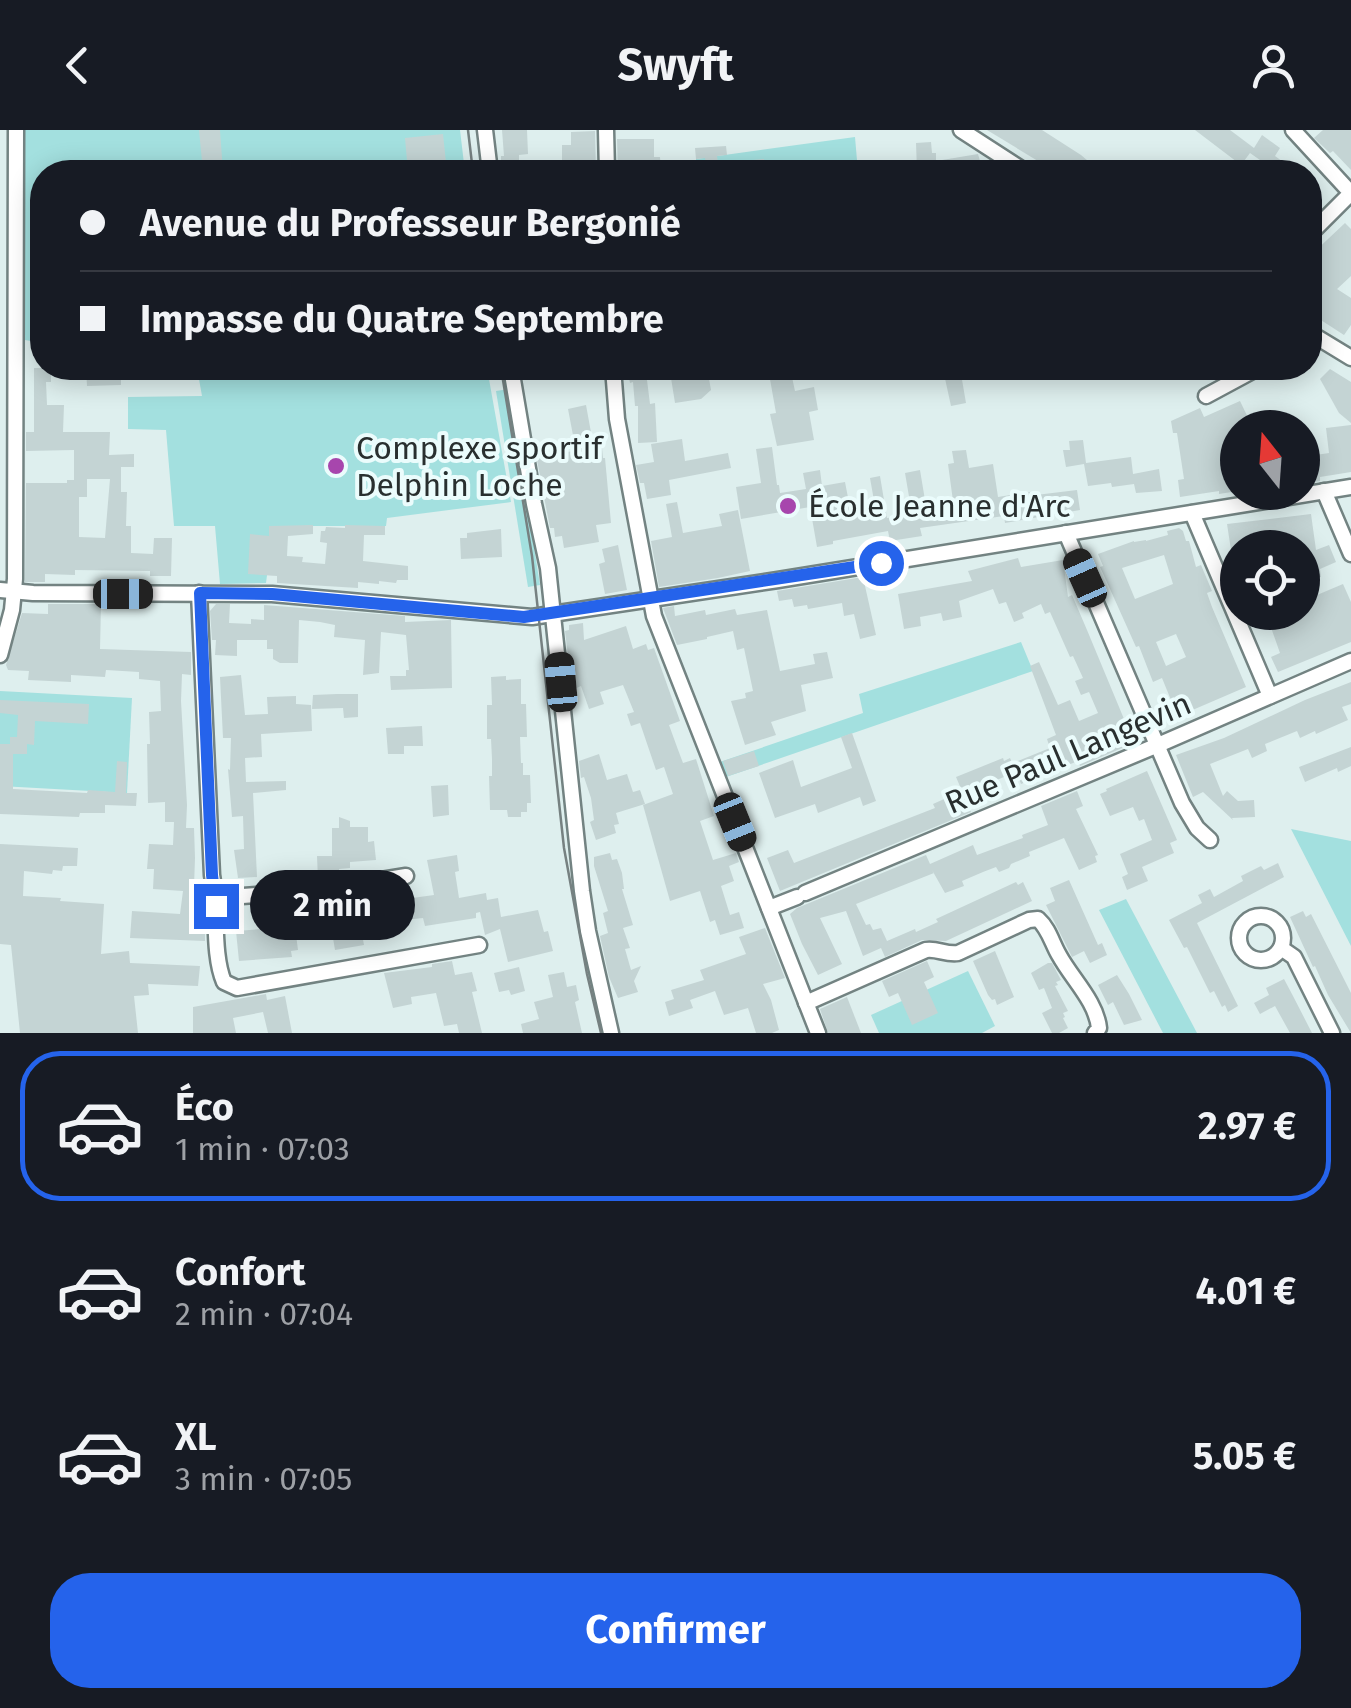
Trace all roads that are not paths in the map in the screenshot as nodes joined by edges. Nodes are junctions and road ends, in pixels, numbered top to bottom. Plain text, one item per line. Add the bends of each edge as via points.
1 (16, 130) edge
2 (485, 130) edge
3 (606, 130) edge
4 (961, 130) edge
5 (1293, 130) edge
6 (489, 160) edge
7 (607, 160) edge
8 (1007, 160) edge
9 (1321, 160) edge
10 (1322, 162) edge
11 (1351, 193) edge
12 (1322, 222) edge
13 (16, 236) junction
14 (0, 237) edge
15 (1322, 340) edge
16 (1351, 358) edge
17 (513, 380) edge
18 (614, 380) edge
19 (1236, 380) edge
20 (1206, 396) dead end
21 (8, 418) edge
22 (1351, 487) edge
23 (1324, 492) junction
24 (1192, 512) junction
25 (1066, 533) junction
26 (1351, 554) edge
27 (8, 591) edge
28 (200, 593) junction
29 (649, 598) junction
30 (554, 614) junction
31 (0, 654) edge
32 (1351, 662) edge
33 (1270, 696) junction
34 (1158, 746) junction
35 (1210, 840) dead end
36 (406, 876) dead end
37 (216, 898) junction
38 (769, 908) junction
39 (480, 945) dead end
40 (1280, 948) dead end
41 (806, 1003) junction
42 (611, 1033) edge
43 (818, 1033) edge
44 (1095, 1033) edge
45 (1332, 1033) edge

1 - 13 street
2 - 6 street
3 - 7 street
4 - 8 street
5 - 9 street
10 - 11 street
11 - 12 street
13 - 14 street
13 - 21 street
15 - 16 street
17 - 30 street
18 - 29 street
19 - 20 street
21 - 27 street
22 - 23 street
23 - 24 street
23 - 26 street
24 - 25 street
24 - 33 street
25 - 29 street
25 - 34 street
27 - 28 street
27 - 31 street
28 - 30 street via 519,617
28 - 37 street
29 - 30 street
29 - 38 street
30 - 42 street via 582,891
32 - 33 street, Rue Paul Langevin
33 - 34 street, Rue Paul Langevin
34 - 35 street via 1182,803
34 - 38 street, Rue Paul Langevin
36 - 37 street
37 - 39 street via 219,970 224,982 238,988
38 - 41 street
40 - 45 street via 1294,957
41 - 43 street
41 - 44 street via 926,950 958,953 1038,919 1098,1020

